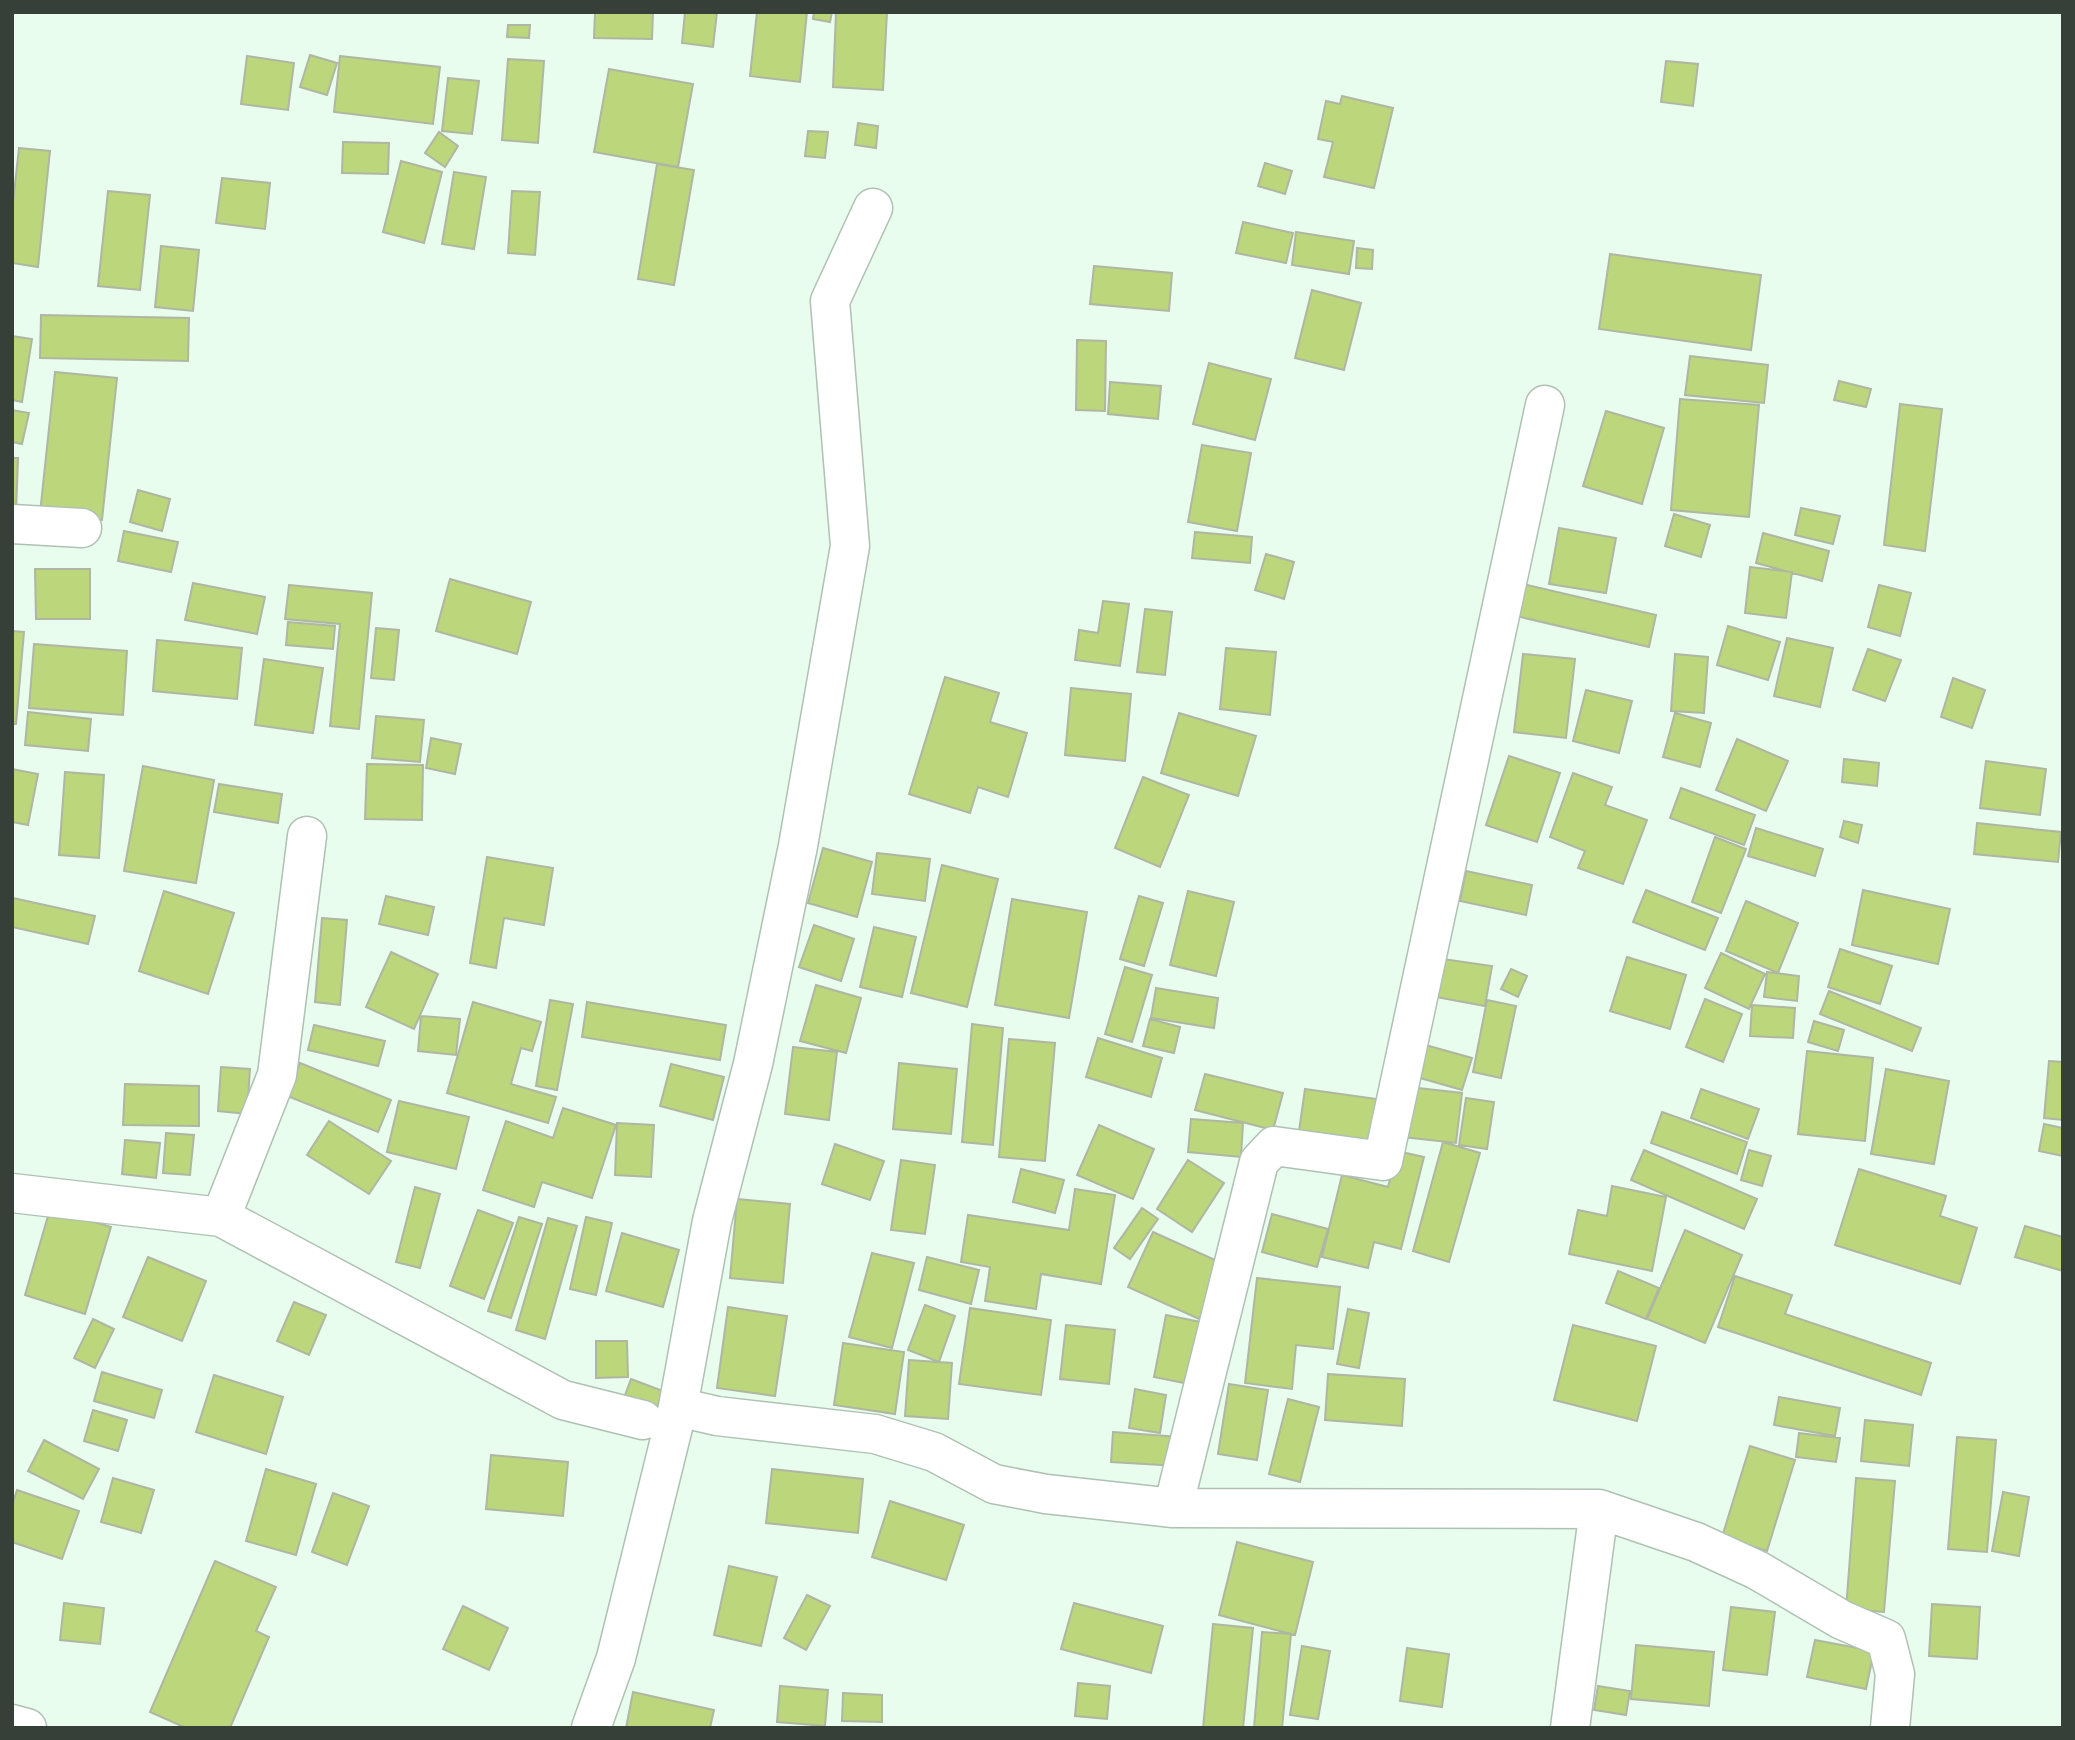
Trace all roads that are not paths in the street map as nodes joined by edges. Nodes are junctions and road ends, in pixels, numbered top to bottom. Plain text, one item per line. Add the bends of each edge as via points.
1 (873, 208) dead end
2 (1545, 405) dead end
3 (12, 524) edge
4 (82, 528) dead end
5 (307, 836) dead end
6 (12, 1193) edge
7 (221, 1217) junction
8 (661, 1413) junction
9 (1174, 1508) junction
10 (1599, 1509) junction
11 (12, 1724) edge
12 (27, 1728) edge
13 (591, 1728) edge
14 (1570, 1728) edge
15 (1890, 1728) edge

1 - 8 street via 830,301 850,546 798,845 753,1064
2 - 9 street via 1382,1161 1273,1146 1259,1162
3 - 4 street
5 - 7 street via 277,1075
6 - 7 street
7 - 8 street via 563,1401
8 - 9 street via 875,1434 934,1452 994,1484
8 - 13 street via 617,1658
9 - 10 street
10 - 14 street
10 - 15 street via 1696,1542 1886,1639 1895,1674
11 - 12 street

